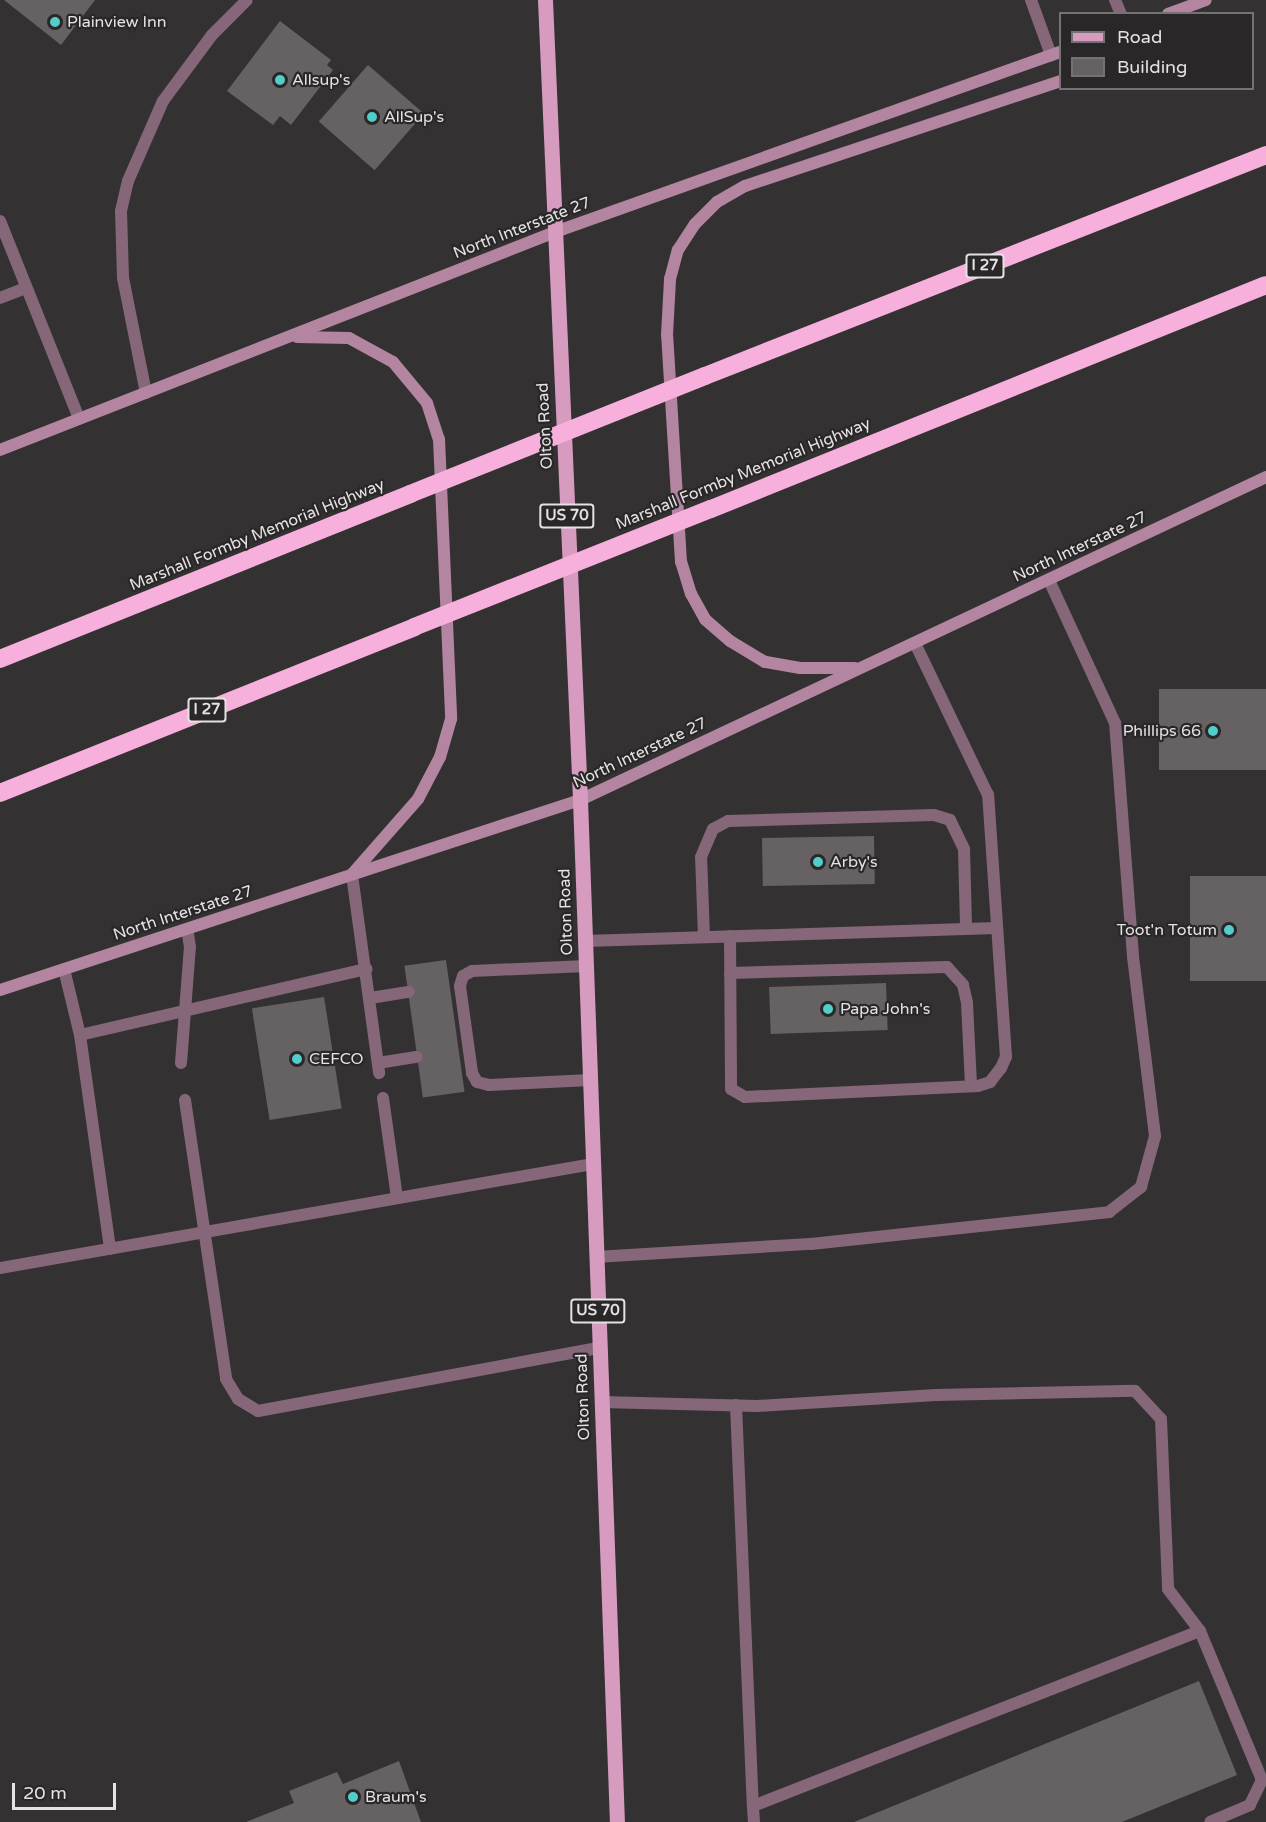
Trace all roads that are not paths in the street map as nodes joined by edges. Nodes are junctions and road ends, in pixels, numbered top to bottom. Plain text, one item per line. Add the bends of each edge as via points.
1 (247, 0) edge
2 (545, 0) edge
3 (1031, 0) edge
4 (1206, 0) edge
5 (1173, 12) edge
6 (1056, 53) edge
7 (1059, 81) edge
8 (1266, 155) edge
9 (0, 221) edge
10 (555, 232) junction
11 (1266, 285) edge
12 (26, 288) junction
13 (0, 298) edge
14 (285, 338) junction
15 (146, 393) junction
16 (79, 418) junction
17 (0, 450) edge
18 (1266, 477) edge
19 (1049, 580) junction
20 (915, 643) junction
21 (0, 659) edge
22 (860, 668) junction
23 (0, 793) edge
24 (580, 800) junction
25 (352, 875) junction
26 (997, 927) junction
27 (966, 928) junction
28 (187, 929) junction
29 (730, 936) junction
30 (704, 937) junction
31 (585, 941) junction
32 (586, 966) junction
33 (64, 969) junction
34 (366, 969) junction
35 (730, 973) junction
36 (0, 990) edge
37 (408, 993) dead end
38 (370, 998) junction
39 (186, 1010) junction
40 (80, 1035) junction
41 (417, 1057) dead end
42 (181, 1063) dead end
43 (590, 1080) junction
44 (971, 1086) junction
45 (383, 1098) dead end
46 (185, 1100) dead end
47 (592, 1164) junction
48 (398, 1198) junction
49 (205, 1233) junction
50 (110, 1249) junction
51 (596, 1257) junction
52 (0, 1268) edge
53 (599, 1348) junction
54 (601, 1402) junction
55 (736, 1405) junction
56 (1200, 1631) junction
57 (753, 1806) junction
58 (617, 1822) edge
59 (754, 1822) edge
60 (1210, 1822) edge

1 - 15 lane via 212,35 163,101 128,181 121,211 123,278
2 - 10 main road, Olton Road / US 70
3 - 6 lane
4 - 5 main road
6 - 10 main road, North Interstate 27
7 - 22 main road via 745,186 717,202 695,224 678,250 670,279 667,335 681,562 691,594 705,619 730,641 765,662 800,668
8 - 21 highway, Marshall Formby Memorial Highway / I 27, bridge
9 - 12 lane
10 - 14 main road, North Interstate 27
10 - 24 main road, Olton Road / US 70
11 - 23 highway, Marshall Formby Memorial Highway / I 27, bridge
12 - 13 lane
12 - 16 lane
14 - 15 main road, North Interstate 27
14 - 25 main road via 349,338 393,362 427,403 439,439 451,719 440,757 418,799
15 - 16 main road, North Interstate 27
16 - 17 main road, North Interstate 27
18 - 19 main road, North Interstate 27
19 - 20 main road, North Interstate 27
19 - 51 lane via 1115,723 1133,956 1155,1136 1141,1187 1109,1212 811,1244
20 - 22 main road, North Interstate 27
20 - 26 lane via 988,795
22 - 24 main road, North Interstate 27
24 - 25 main road, North Interstate 27
24 - 31 main road, Olton Road / US 70
25 - 28 main road, North Interstate 27
25 - 34 lane
26 - 27 lane
26 - 44 lane via 1006,1057 990,1082
27 - 29 lane
27 - 30 lane via 964,849 950,820 934,815 728,821 713,829 701,857
28 - 33 main road, North Interstate 27
28 - 39 lane via 190,947
29 - 30 lane
29 - 35 lane
30 - 31 lane
31 - 32 main road, Olton Road / US 70
32 - 43 main road, Olton Road / US 70
32 - 43 lane via 471,971 455,987 463,1051 477,1082 489,1085
33 - 36 main road, North Interstate 27
33 - 40 lane
34 - 38 lane
34 - 39 lane
35 - 44 lane via 947,967 963,985 967,1003
35 - 44 lane via 731,1089 745,1097
37 - 38 lane
38 - 41 lane via 379,1068
39 - 40 lane
39 - 42 lane
40 - 50 lane
43 - 47 main road, Olton Road / US 70
45 - 48 lane
46 - 49 lane
47 - 48 lane
47 - 51 main road, Olton Road / US 70
48 - 49 lane
49 - 50 lane
49 - 53 lane via 226,1379 238,1399 258,1411
50 - 52 lane
51 - 53 main road, Olton Road / US 70
53 - 54 main road, Olton Road / US 70
54 - 55 lane
54 - 58 main road, Olton Road / US 70
55 - 56 lane via 936,1395 1136,1392 1161,1419 1168,1589
55 - 57 lane
56 - 57 lane
56 - 60 lane via 1262,1780 1250,1805
57 - 59 lane

